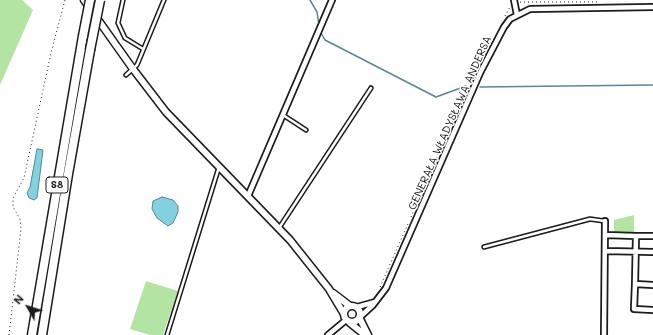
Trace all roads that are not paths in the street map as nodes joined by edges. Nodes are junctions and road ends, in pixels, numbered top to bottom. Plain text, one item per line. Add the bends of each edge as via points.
1 (84, 0) edge
2 (90, 0) edge
3 (100, 0) edge
4 (123, 0) edge
5 (164, 0) edge
6 (332, 0) edge
7 (514, 1) edge
8 (653, 7) edge
9 (518, 15) junction
10 (144, 49) junction
11 (133, 69) junction
12 (126, 75) dead end
13 (371, 88) dead end
14 (284, 115) junction
15 (306, 130) dead end
16 (220, 167) junction
17 (248, 196) junction
18 (605, 221) joint
19 (279, 229) junction
20 (606, 235) junction
21 (636, 236) junction
22 (653, 236) edge
23 (484, 247) dead end
24 (606, 251) junction
25 (635, 252) junction
26 (653, 252) edge
27 (635, 284) junction
28 (653, 285) edge
29 (329, 289) junction
30 (375, 302) junction
31 (353, 307) junction
32 (653, 310) edge
33 (360, 317) junction
34 (346, 319) junction
35 (32, 335) edge
36 (42, 335) edge
37 (167, 335) edge
38 (328, 335) edge
39 (365, 335) edge
40 (368, 335) edge
41 (604, 335) edge

1 - 11 street
2 - 35 highway, S8, bridge
3 - 36 highway, S8, bridge
4 - 10 lane via 118,23 125,38
5 - 10 lane
6 - 14 street
7 - 9 street
8 - 9 street, GENERAŁA WŁADYSŁAWA ANDERSA via 530,9
9 - 30 street, GENERAŁA WŁADYSŁAWA ANDERSA via 504,27 495,42 386,288
10 - 11 lane
11 - 12 lane
11 - 16 street via 166,112
13 - 19 lane
14 - 15 lane
14 - 17 street
16 - 17 street
16 - 37 lane
17 - 19 street
18 - 20 street
18 - 23 lane via 590,219
19 - 29 street
20 - 21 street
20 - 24 street
21 - 22 street
21 - 25 street
24 - 25 street
24 - 41 street
25 - 26 street
25 - 27 street
27 - 28 street
27 - 32 street via 634,309
29 - 31 street
29 - 34 street
30 - 31 street
30 - 33 street, GENERAŁA WŁADYSŁAWA ANDERSA
31 - 33 street via 360,310
31 - 34 street via 346,309
33 - 34 street via 355,322
33 - 40 street
34 - 38 street
34 - 39 street

